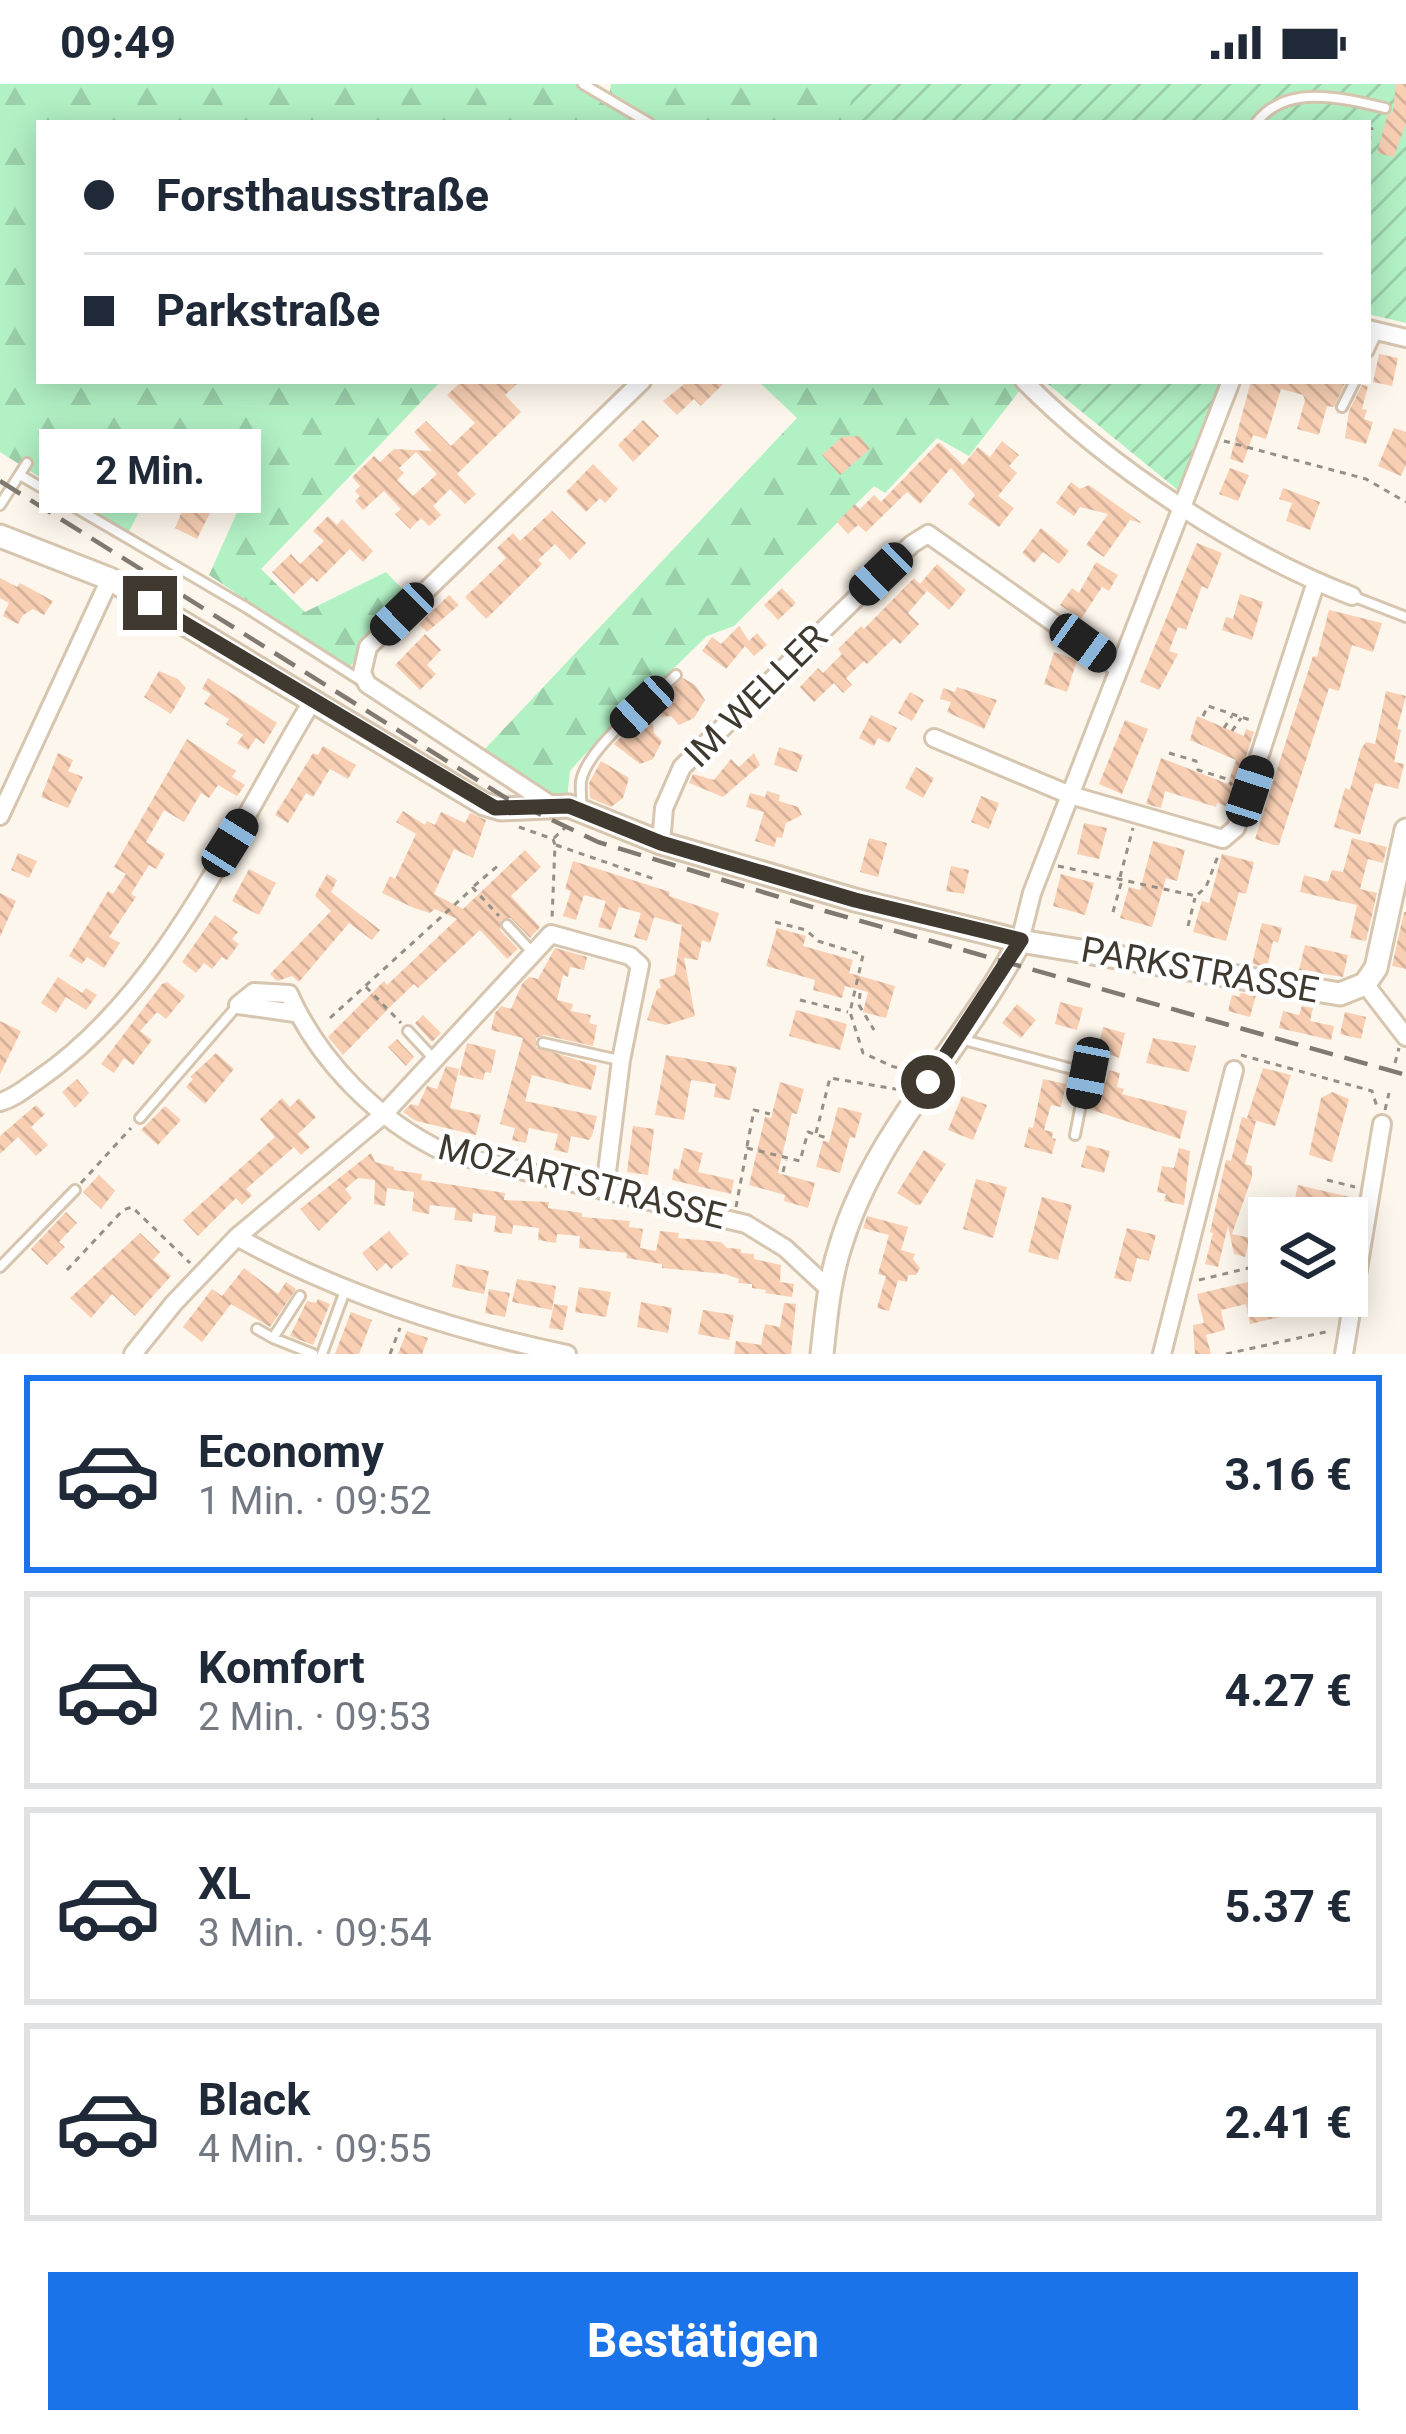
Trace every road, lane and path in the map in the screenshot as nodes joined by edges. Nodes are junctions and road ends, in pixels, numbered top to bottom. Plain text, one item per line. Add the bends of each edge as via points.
1 (583, 84) edge
2 (1385, 108) dead end
3 (644, 120) edge
4 (1258, 120) edge
5 (1373, 330) edge
6 (1406, 338) edge
7 (639, 384) edge
8 (1027, 384) edge
9 (1230, 384) edge
10 (1354, 384) edge
11 (1342, 407) dead end
12 (1210, 438) junction
13 (27, 463) dead end
14 (20, 475) junction
15 (1406, 502) edge
16 (0, 505) edge
17 (1184, 510) junction
18 (0, 536) edge
19 (110, 579) junction
20 (1316, 582) junction
21 (1352, 596) joint
22 (1406, 617) edge
23 (1119, 669) junction
24 (676, 675) dead end
25 (367, 684) junction
26 (313, 700) junction
27 (1233, 714) junction
28 (1203, 716) dead end
29 (1242, 717) junction
30 (1270, 726) junction
31 (1224, 728) dead end
32 (1232, 731) dead end
33 (934, 738) dead end
34 (1169, 753) dead end
35 (1250, 791) junction
36 (1070, 795) junction
37 (551, 805) junction
38 (501, 809) junction
39 (580, 812) junction
40 (1137, 815) junction
41 (0, 816) edge
42 (1406, 830) edge
43 (1223, 838) junction
44 (661, 843) junction
45 (555, 845) junction
46 (1045, 862) junction
47 (500, 863) dead end
48 (1121, 878) junction
49 (656, 880) dead end
50 (473, 888) junction
51 (1399, 895) edge
52 (1196, 896) junction
53 (1113, 912) dead end
54 (775, 922) dead end
55 (507, 925) joint
56 (1188, 926) dead end
57 (551, 934) junction
58 (1021, 940) junction
59 (533, 953) junction
60 (1365, 984) junction
61 (364, 986) junction
62 (860, 993) dead end
63 (800, 1000) dead end
64 (238, 1005) joint
65 (850, 1012) junction
66 (330, 1018) dead end
67 (408, 1030) joint
68 (874, 1030) dead end
69 (1406, 1037) edge
70 (957, 1038) junction
71 (543, 1043) dead end
72 (434, 1060) junction
73 (621, 1060) junction
74 (911, 1068) dead end
75 (1234, 1070) joint
76 (920, 1095) junction
77 (0, 1102) edge
78 (770, 1114) dead end
79 (383, 1115) junction
80 (140, 1118) joint
81 (1382, 1124) joint
82 (816, 1135) junction
83 (1075, 1135) dead end
84 (827, 1138) dead end
85 (747, 1148) junction
86 (786, 1158) junction
87 (783, 1172) dead end
88 (1327, 1180) dead end
89 (604, 1188) junction
90 (74, 1190) joint
91 (1374, 1191) junction
92 (734, 1221) junction
93 (237, 1237) junction
94 (0, 1267) edge
95 (1248, 1268) edge
96 (67, 1270) dead end
97 (201, 1274) junction
98 (1179, 1285) junction
99 (346, 1286) junction
100 (829, 1289) junction
101 (300, 1296) dead end
102 (407, 1309) junction
103 (1349, 1327) junction
104 (257, 1329) dead end
105 (273, 1338) junction
106 (133, 1354) edge
107 (317, 1354) edge
108 (390, 1354) edge
109 (567, 1354) edge
110 (822, 1354) edge
111 (1162, 1354) edge
112 (1226, 1354) edge
113 (1344, 1354) edge

1 - 3 lane
2 - 4 lane via 1308,89 1282,95
5 - 6 street
7 - 25 street via 368,647
8 - 17 street
9 - 12 street
10 - 11 lane
12 - 15 path via 1366,479
12 - 17 street
13 - 14 lane
14 - 16 lane
14 - 25 lane
17 - 20 street
17 - 23 street
18 - 19 street
19 - 26 street
19 - 41 street
20 - 21 street
20 - 30 street
21 - 22 lane
23 - 36 street
23 - 44 street, IM WELLER via 928,535 682,767 664,808
24 - 39 lane via 586,768
25 - 37 street, PARKSTRASSE
26 - 38 street
26 - 77 street via 156,958 68,1060
27 - 28 path via 1208,706
27 - 29 path
27 - 31 path
29 - 30 path
29 - 32 path
30 - 35 street
33 - 36 street
34 - 35 path
35 - 43 street via 1236,828
36 - 40 street
36 - 46 street
37 - 38 street, PARKSTRASSE
37 - 39 street, PARKSTRASSE
38 - 45 path
39 - 44 street, PARKSTRASSE
40 - 43 street
40 - 48 path
42 - 51 street
43 - 52 path
44 - 58 street, PARKSTRASSE
45 - 49 path
45 - 57 path
46 - 48 path
46 - 58 street
47 - 50 path
48 - 52 path
48 - 53 path
50 - 55 path
50 - 61 path
51 - 60 street
52 - 56 path
54 - 65 path via 863,955
55 - 59 lane
57 - 59 street
57 - 73 street via 640,965
58 - 60 street, PARKSTRASSE via 1340,994
58 - 70 street
59 - 72 street
60 - 69 street
61 - 66 path
61 - 67 path
62 - 68 path via 862,1016
63 - 65 path
64 - 79 street, MOZARTSTRASSE via 254,992 289,994 309,1038
64 - 80 lane
65 - 74 path via 863,1053
67 - 72 lane
70 - 76 street
70 - 83 lane via 1088,1073
71 - 73 lane
72 - 79 street
73 - 89 street
75 - 81 path via 1241,1053 1372,1091
75 - 98 street
76 - 82 path via 830,1078
76 - 100 street via 853,1210
78 - 85 path via 754,1110
79 - 89 street, MOZARTSTRASSE via 444,1152
79 - 93 street
80 - 90 path
81 - 91 street
82 - 84 path
82 - 86 path via 808,1132 800,1161
85 - 86 path
85 - 92 path
86 - 87 path
88 - 91 path
89 - 92 street, MOZARTSTRASSE
90 - 94 lane
91 - 103 street
92 - 100 street, MOZARTSTRASSE via 784,1248
93 - 97 street
93 - 99 street
95 - 98 path
96 - 97 path via 132,1207
97 - 106 street
98 - 111 street
99 - 102 street
99 - 107 lane
100 - 110 street
101 - 105 lane
102 - 108 path
102 - 109 street
103 - 112 path
103 - 113 street
104 - 105 lane
105 - 107 lane

